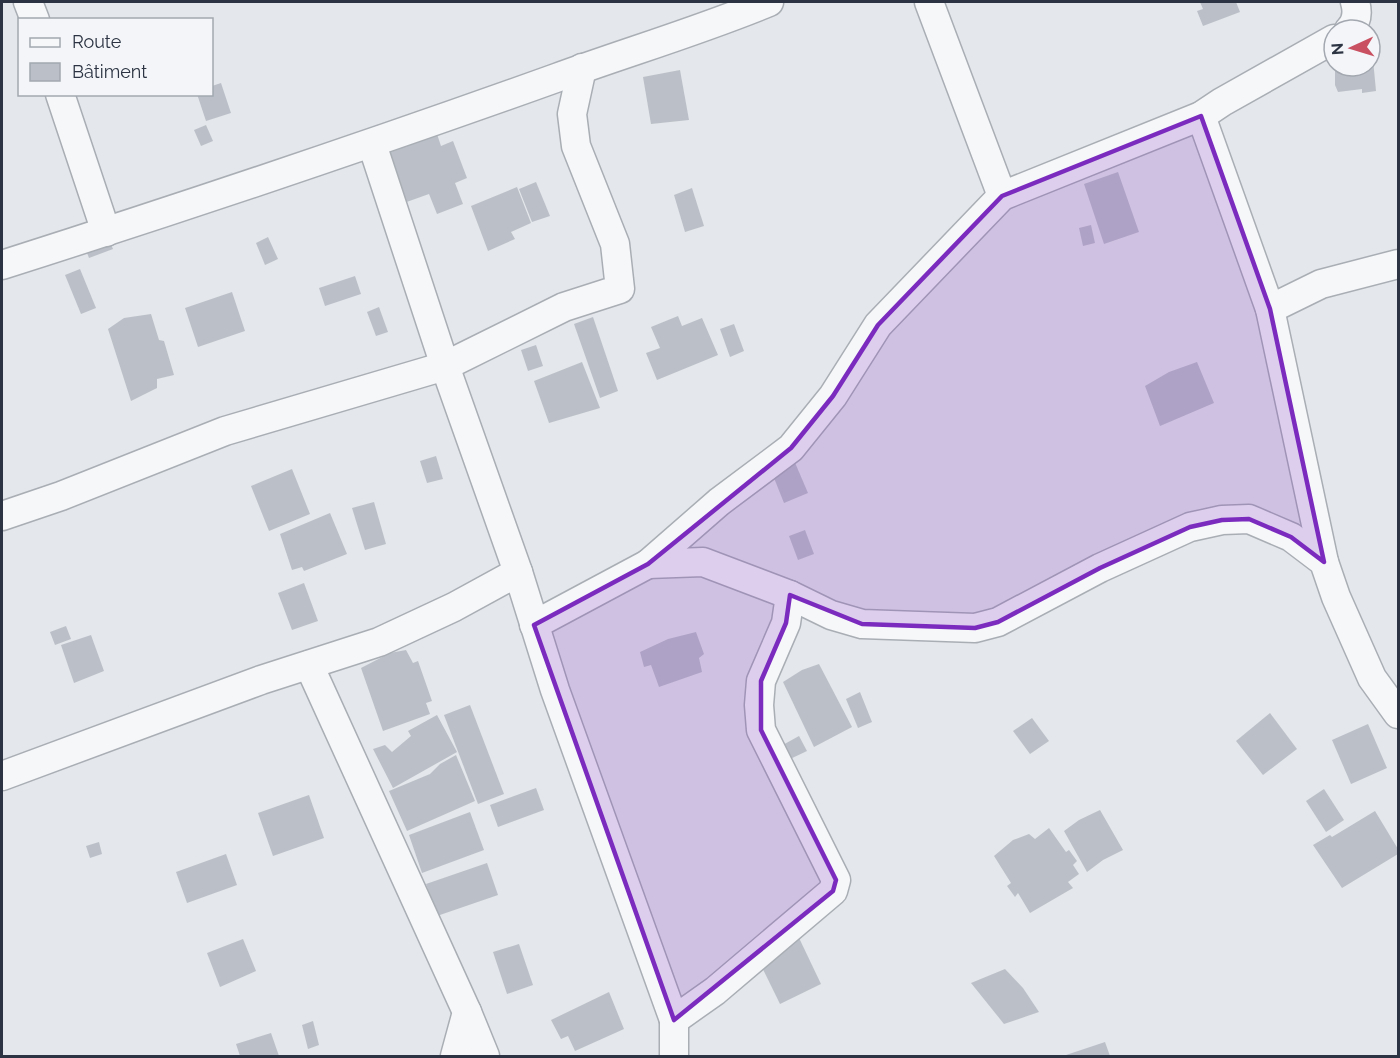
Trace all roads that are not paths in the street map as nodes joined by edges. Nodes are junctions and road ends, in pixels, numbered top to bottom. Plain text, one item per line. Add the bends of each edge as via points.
1 (28, 2) edge
2 (769, 2) edge
3 (929, 2) edge
4 (1354, 2) edge
5 (33, 18) edge
6 (1356, 18) edge
7 (1322, 46) edge
8 (582, 68) junction
9 (61, 96) edge
10 (1201, 116) junction
11 (372, 144) junction
12 (1002, 196) junction
13 (106, 232) junction
14 (1398, 264) edge
15 (2, 265) edge
16 (1270, 309) junction
17 (445, 366) junction
18 (2, 516) edge
19 (1324, 562) junction
20 (648, 564) junction
21 (518, 572) junction
22 (790, 595) junction
23 (534, 625) junction
24 (309, 665) junction
25 (1398, 714) edge
26 (2, 776) edge
27 (467, 1012) junction
28 (674, 1020) junction
29 (455, 1056) edge
30 (485, 1056) edge
31 (674, 1056) edge

1 - 5 street
2 - 8 street
3 - 12 street
4 - 6 street
7 - 10 street
8 - 11 street
8 - 17 street via 572,114 576,146 615,244 620,289 564,307
9 - 13 street
10 - 12 street
10 - 16 street
11 - 13 street
11 - 17 street
12 - 20 street via 878,325 833,396 791,448 718,502
13 - 15 street
14 - 16 street via 1321,284
16 - 19 street
17 - 18 street via 225,431
17 - 21 street
19 - 22 street via 1291,537 1249,519 1222,520 1190,527 1100,568 998,622 975,628 862,624 831,615
19 - 25 street via 1372,678
20 - 22 street via 704,562
20 - 23 street
21 - 23 street
21 - 24 street via 379,642
22 - 28 street via 786,623 761,681 761,730 836,880 832,891
23 - 28 street
24 - 26 street
24 - 27 street
27 - 29 street
27 - 30 street
28 - 31 street

